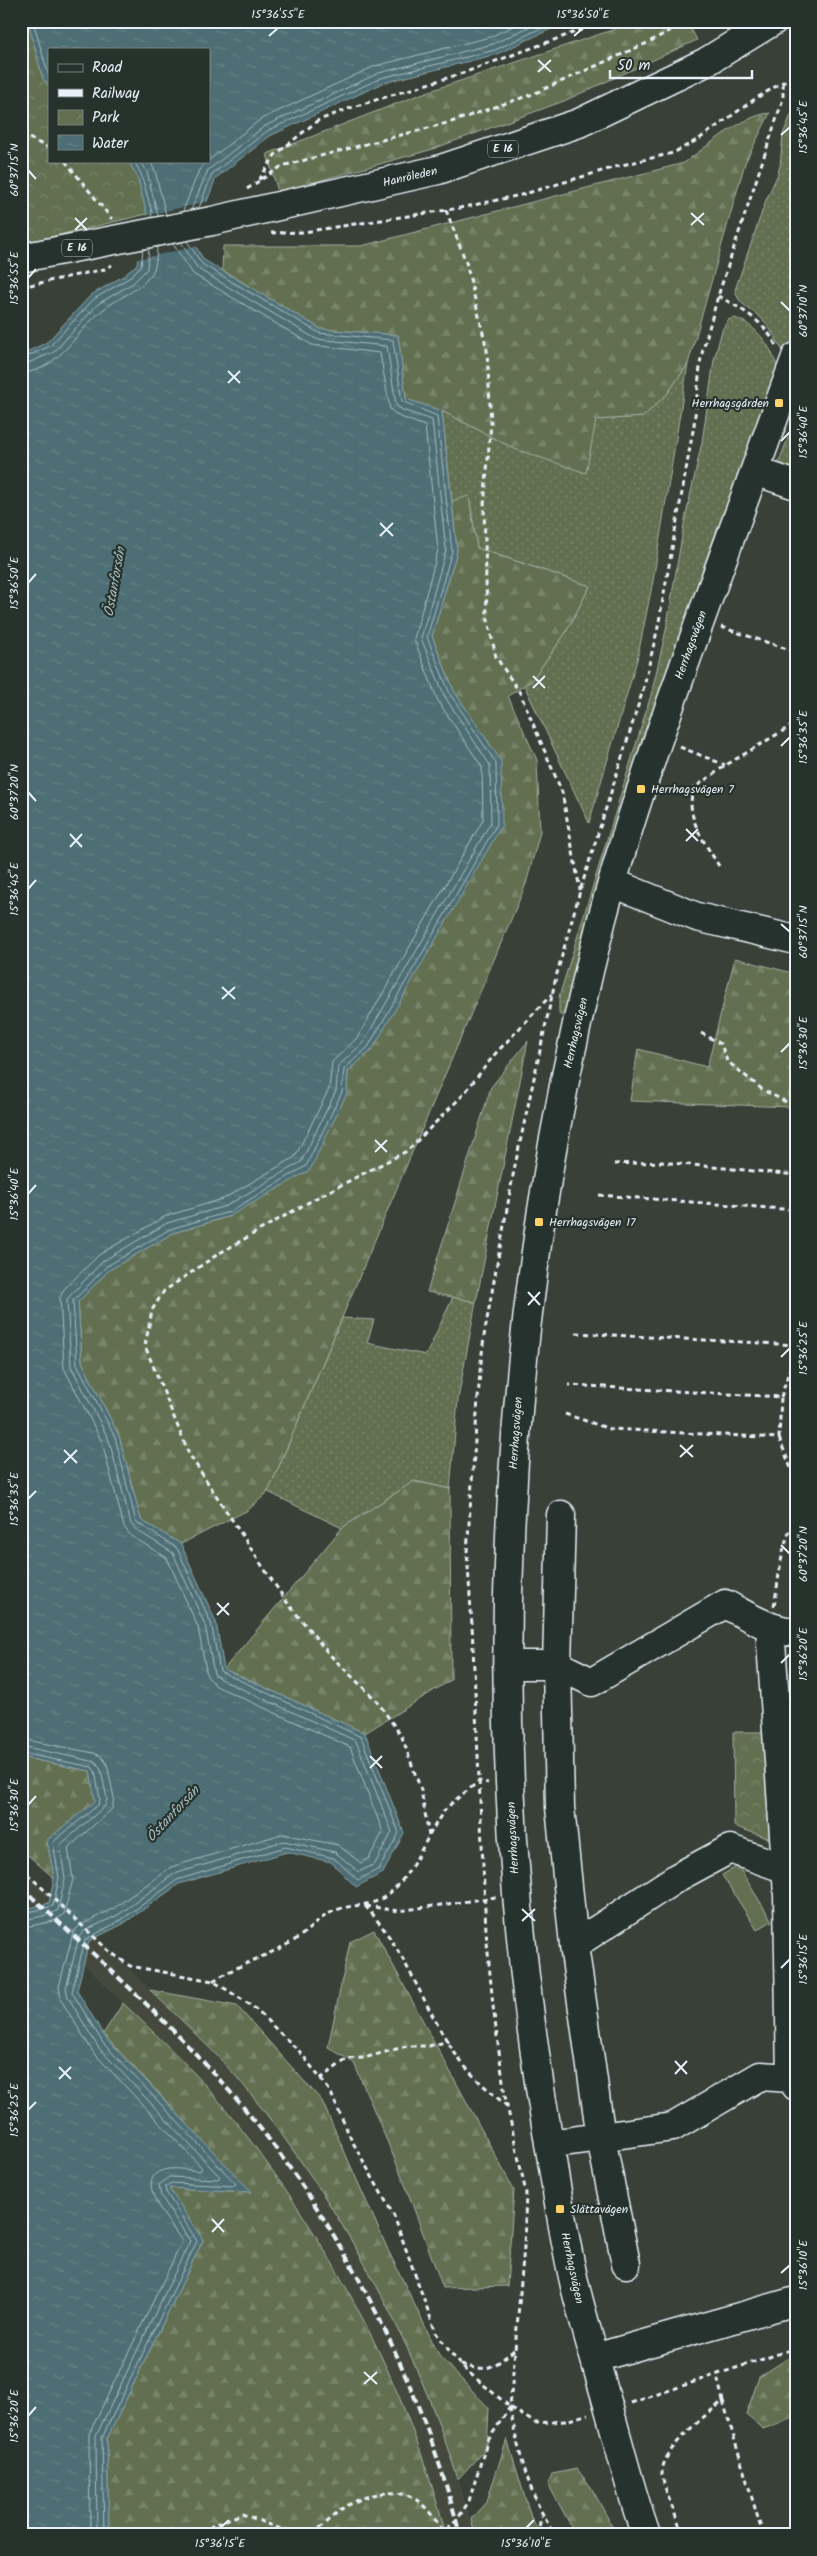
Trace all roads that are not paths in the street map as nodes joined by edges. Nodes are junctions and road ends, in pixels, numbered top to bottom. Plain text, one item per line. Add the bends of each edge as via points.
1 (773, 21) edge
2 (21, 258) edge
3 (795, 360) edge
4 (754, 471) junction
5 (796, 485) edge
6 (612, 883) junction
7 (796, 940) edge
8 (561, 1515) dead end
9 (783, 1630) edge
10 (557, 1664) junction
11 (507, 1665) junction
12 (790, 1884) edge
13 (574, 1945) junction
14 (794, 2082) edge
15 (601, 2138) junction
16 (549, 2144) junction
17 (626, 2264) dead end
18 (796, 2301) edge
19 (595, 2358) junction
20 (646, 2535) edge

1 - 2 main road, Hanröleden / E 16 via 706,62 578,123 438,170 212,221 124,231
3 - 4 main road, Herrhagsvägen
4 - 5 main road
4 - 6 main road, Herrhagsvägen via 658,739
6 - 7 main road via 697,917
6 - 11 main road, Herrhagsvägen via 556,1124 538,1232 512,1486 506,1603
8 - 10 main road
9 - 10 main road via 725,1604 592,1682
9 - 12 main road
10 - 11 main road
10 - 13 main road via 560,1807
11 - 16 main road, Herrhagsvägen via 516,1893 532,2048
12 - 13 main road via 730,1849 678,1877
12 - 14 main road
13 - 15 main road
14 - 15 main road via 760,2076 673,2127
15 - 16 main road
15 - 17 main road
16 - 19 main road, Herrhagsvägen via 573,2278
18 - 19 main road
19 - 20 main road, Herrhagsvägen

